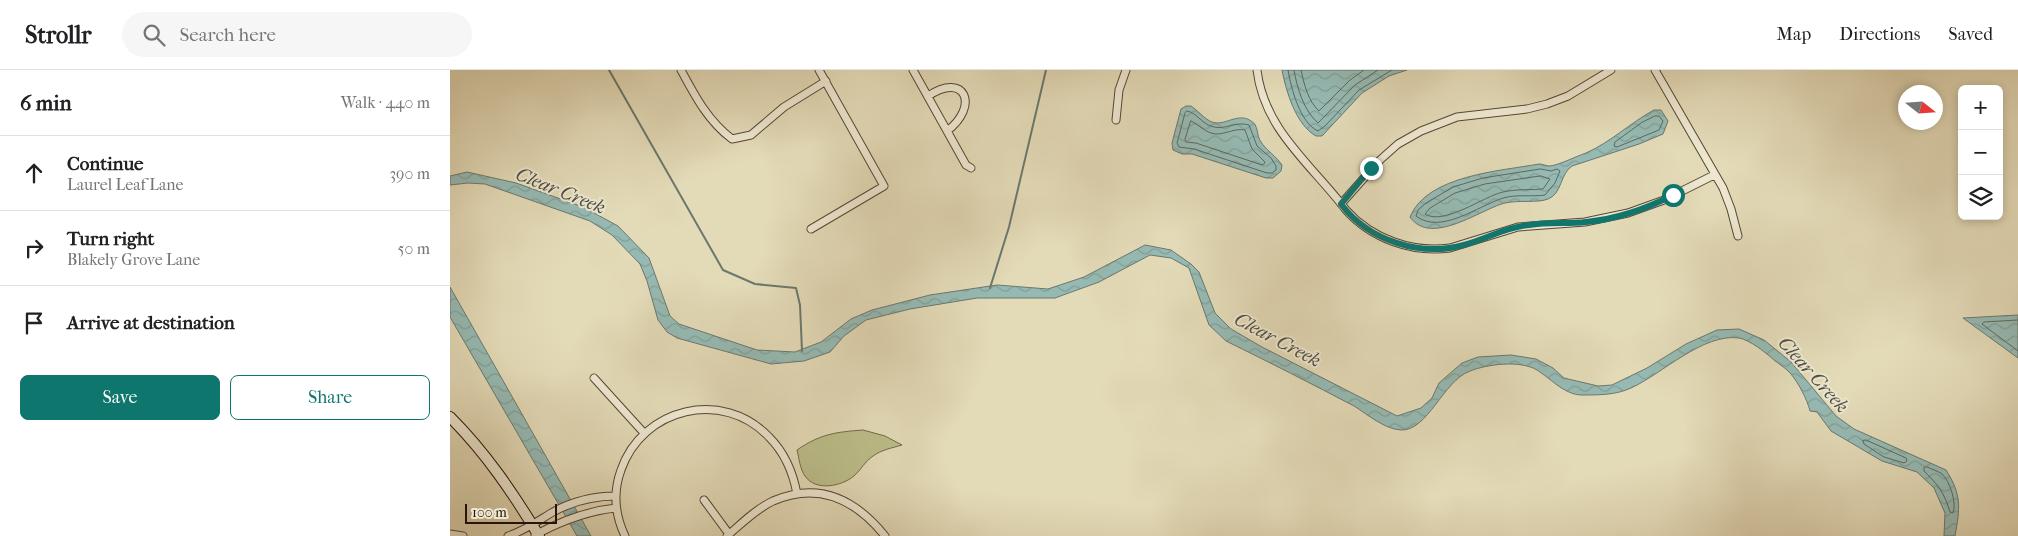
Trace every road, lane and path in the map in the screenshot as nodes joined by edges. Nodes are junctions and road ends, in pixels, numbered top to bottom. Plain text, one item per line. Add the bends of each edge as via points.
1 (681, 70) edge
2 (819, 70) edge
3 (913, 70) edge
4 (1126, 70) edge
5 (1257, 70) edge
6 (1611, 70) edge
7 (1655, 70) edge
8 (826, 81) junction
9 (928, 96) junction
10 (1116, 120) dead end
11 (947, 131) junction
12 (971, 168) dead end
13 (1714, 175) junction
14 (1341, 204) junction
15 (811, 229) dead end
16 (1738, 236) dead end
17 (594, 378) dead end
18 (450, 417) edge
19 (644, 433) junction
20 (797, 494) junction
21 (616, 496) junction
22 (704, 500) dead end
23 (616, 508) junction
24 (536, 533) edge
25 (450, 534) edge
26 (728, 535) edge
27 (463, 536) edge
28 (508, 536) edge
29 (625, 536) edge
30 (886, 536) edge

1 - 8 street via 700,105 718,129 732,139 751,135 784,107
2 - 8 street
3 - 9 street
4 - 10 street
5 - 14 street via 1274,122
6 - 14 street via 1568,96 1547,104 1457,117 1421,131 1398,144 1380,160
7 - 13 street
8 - 15 street via 884,186
9 - 11 street
9 - 11 street via 950,87 964,94 967,101 963,114
11 - 12 street via 966,165
13 - 14 street via 1664,200 1628,213 1585,222 1518,226 1468,244 1439,250 1413,247 1381,237 1354,219
13 - 16 street via 1728,200
17 - 19 street
18 - 24 main road via 490,461 517,498
19 - 20 street via 662,420 690,410 715,409 737,415 757,426 774,442 789,466
19 - 21 street via 624,462
20 - 26 street via 773,501
20 - 30 street via 819,493 853,504
21 - 23 street
21 - 24 street via 592,498 559,509
22 - 26 street
23 - 24 street via 582,514
23 - 29 street
24 - 28 street
25 - 27 street

